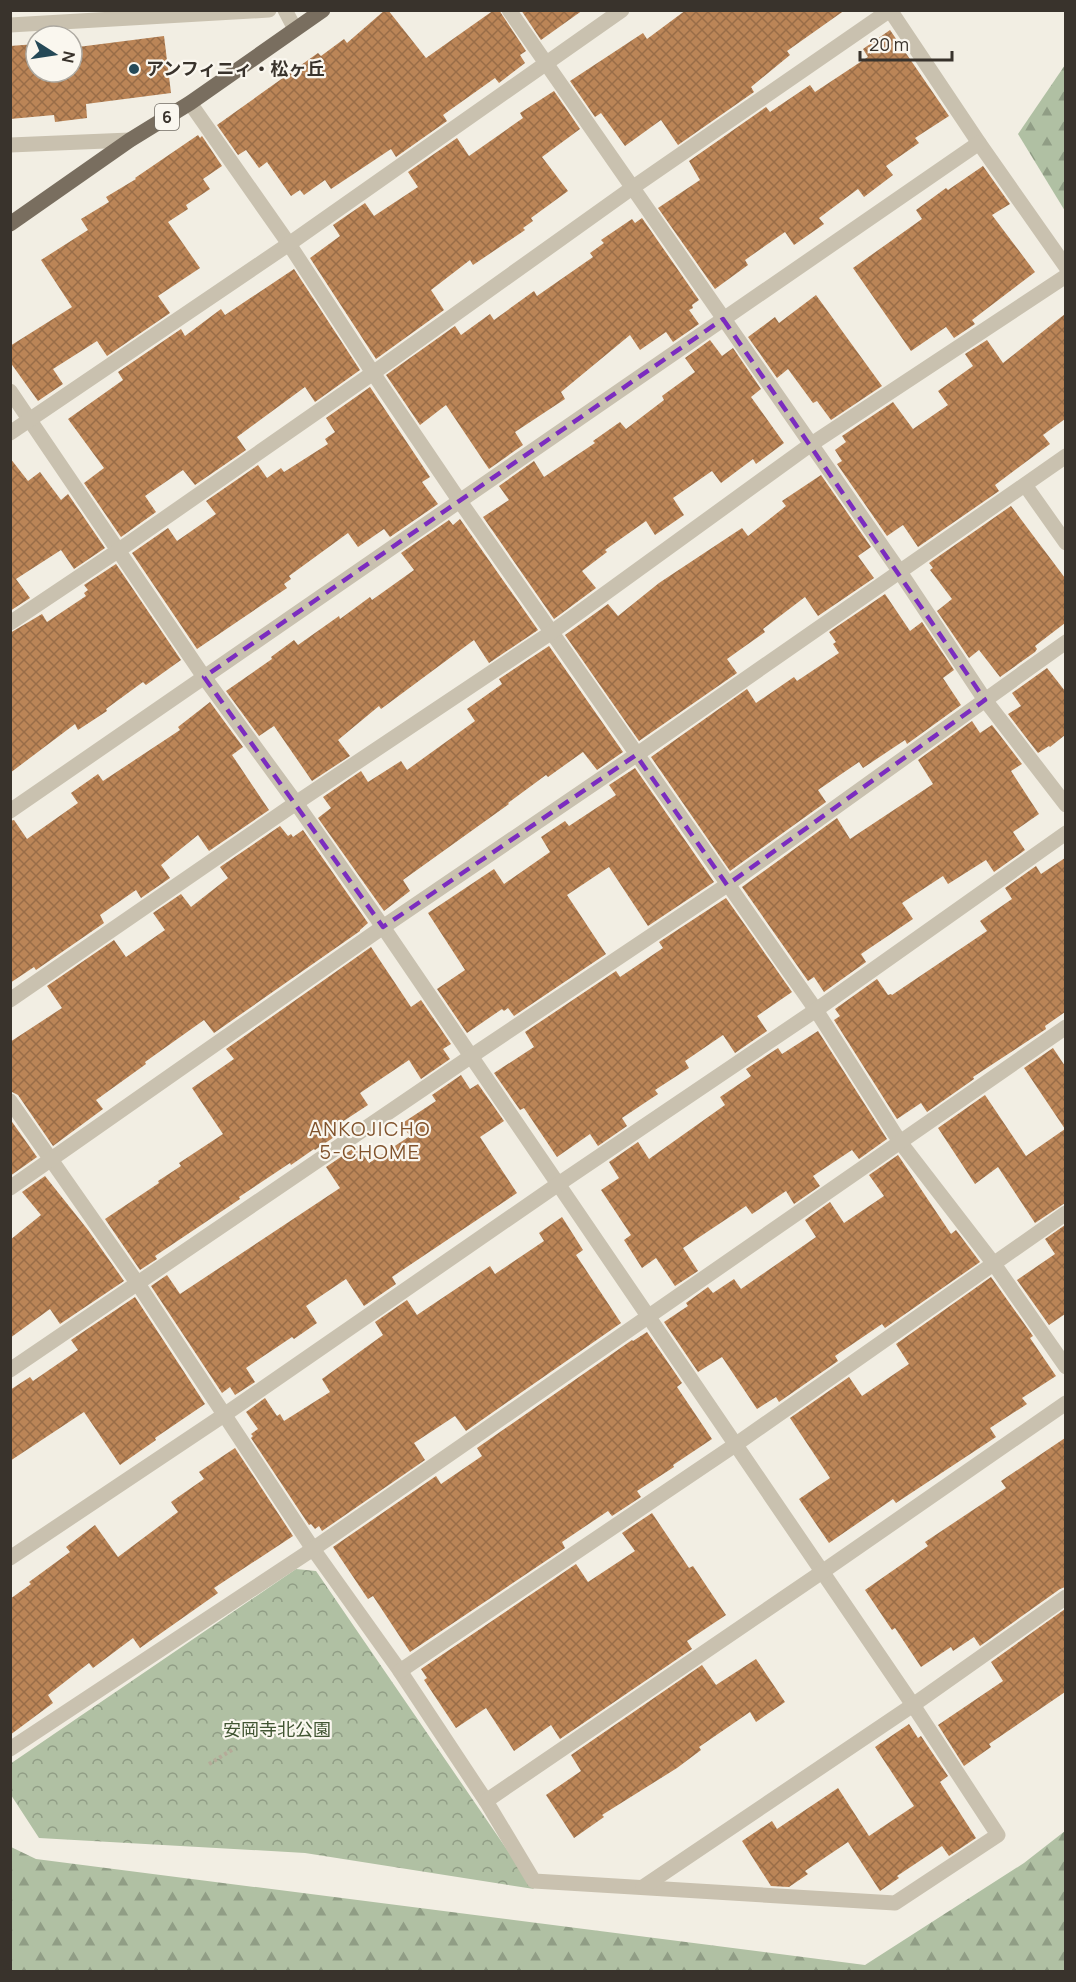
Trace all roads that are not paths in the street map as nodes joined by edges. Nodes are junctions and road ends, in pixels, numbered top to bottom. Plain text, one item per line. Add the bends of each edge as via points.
1 (269, 10) edge
2 (285, 10) edge
3 (322, 10) edge
4 (509, 10) edge
5 (622, 10) edge
6 (890, 10) edge
7 (10, 25) edge
8 (295, 28) junction
9 (547, 64) junction
10 (190, 103) junction
11 (130, 141) junction
12 (979, 143) junction
13 (10, 145) edge
14 (632, 188) junction
15 (10, 224) edge
16 (289, 244) junction
17 (1065, 267) edge
18 (1065, 276) edge
19 (723, 319) junction
20 (373, 373) junction
21 (10, 391) edge
22 (29, 420) junction
23 (10, 433) edge
24 (810, 445) junction
25 (1065, 456) edge
26 (1025, 485) junction
27 (459, 500) junction
28 (1065, 543) edge
29 (119, 550) junction
30 (900, 572) junction
31 (10, 623) edge
32 (552, 632) junction
33 (1065, 642) edge
34 (204, 677) junction
35 (985, 699) junction
36 (636, 755) junction
37 (296, 803) junction
38 (1065, 805) edge
39 (10, 811) edge
40 (1065, 832) edge
41 (727, 885) junction
42 (383, 927) junction
43 (10, 1000) edge
44 (816, 1010) junction
45 (1065, 1027) edge
46 (470, 1057) junction
47 (10, 1101) edge
48 (900, 1142) junction
49 (52, 1160) junction
50 (557, 1185) junction
51 (10, 1188) edge
52 (1065, 1213) edge
53 (994, 1264) junction
54 (138, 1284) junction
55 (648, 1318) junction
56 (1065, 1367) edge
57 (10, 1370) edge
58 (1065, 1403) edge
59 (224, 1415) junction
60 (735, 1445) junction
61 (313, 1549) junction
62 (10, 1558) edge
63 (822, 1572) junction
64 (1065, 1597) edge
65 (400, 1671) junction
66 (913, 1705) junction
67 (10, 1749) edge
68 (486, 1800) junction
69 (643, 1887) junction

1 - 7 street
2 - 8 street
3 - 8 main road, 6
4 - 9 street
5 - 9 street
6 - 12 street
6 - 14 street
8 - 10 main road, 6
9 - 14 street
9 - 16 street
10 - 11 main road, 6
10 - 16 street
11 - 13 street
11 - 15 main road, 6
12 - 17 street
12 - 19 street
14 - 19 street
14 - 20 street
16 - 20 street
16 - 22 street
18 - 24 street
19 - 24 street
19 - 27 street
20 - 27 street
20 - 29 street
21 - 22 street
22 - 23 street
22 - 29 street
24 - 30 street
24 - 32 street
25 - 26 street
26 - 28 street
26 - 30 street
27 - 32 street
27 - 34 street
29 - 31 street
29 - 34 street
30 - 35 street
30 - 36 street
32 - 36 street
32 - 37 street
33 - 35 street
34 - 37 street
34 - 39 street
35 - 38 street
35 - 41 street
36 - 41 street
36 - 42 street
37 - 42 street
37 - 43 street
40 - 44 street
41 - 44 street
41 - 46 street
42 - 46 street
42 - 49 street
44 - 48 street
44 - 50 street
45 - 48 street
46 - 50 street
46 - 54 street
47 - 49 street
48 - 53 street
48 - 55 street
49 - 51 street
49 - 54 street
50 - 55 street
50 - 59 street
52 - 53 street
53 - 56 street
53 - 60 street
54 - 57 street
54 - 59 street
55 - 60 street
55 - 61 street
58 - 63 street
59 - 61 street
59 - 62 street
60 - 63 street
60 - 65 street
61 - 65 street
61 - 67 street
63 - 66 street
63 - 68 street
64 - 66 street
65 - 68 street
66 - 69 street
66 - 69 street via 998,1835 895,1902
68 - 69 street via 534,1881

